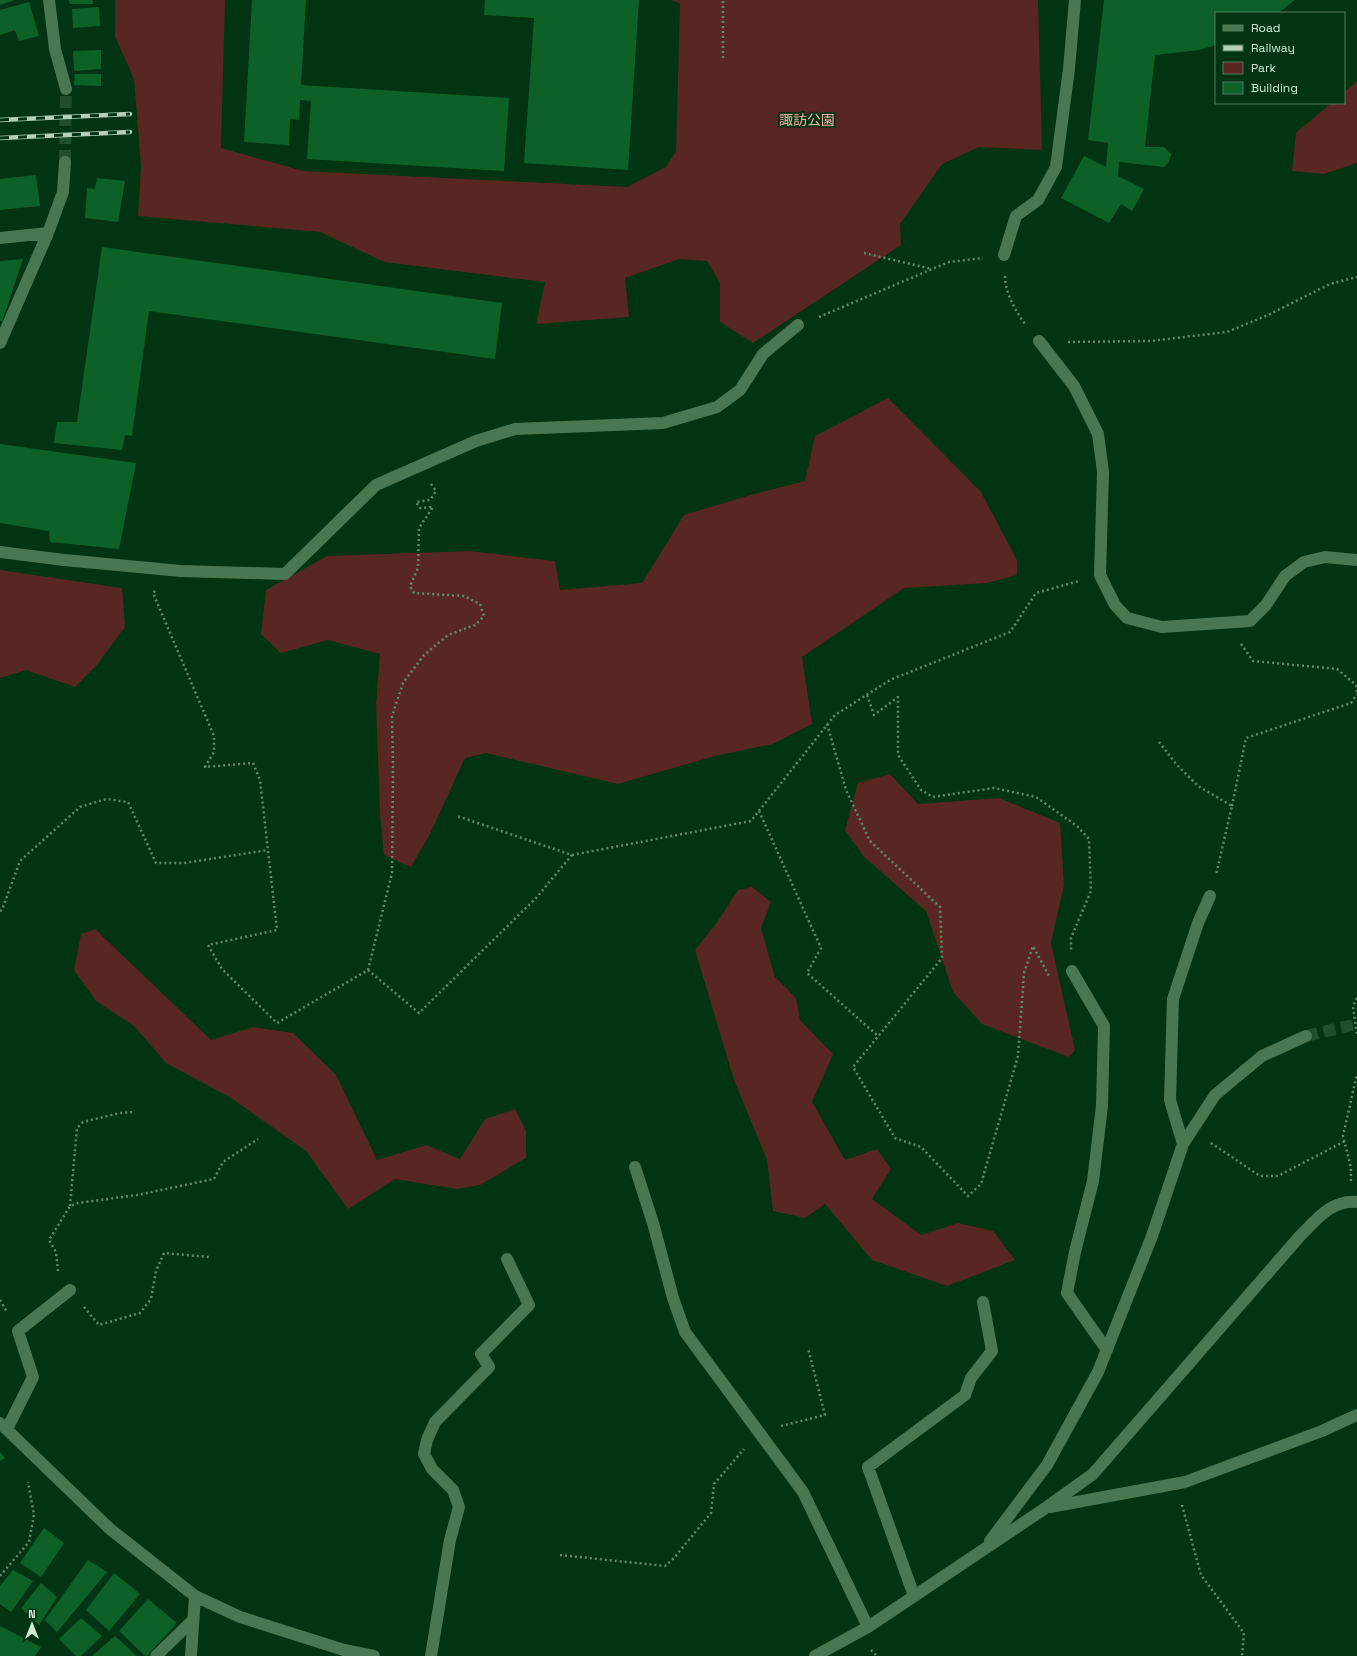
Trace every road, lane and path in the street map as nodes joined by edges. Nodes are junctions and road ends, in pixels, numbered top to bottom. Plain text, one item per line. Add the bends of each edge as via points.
1 (49, 0) edge
2 (723, 0) edge
3 (1075, 0) edge
4 (723, 58) dead end
5 (66, 89) tunnel mouth
6 (66, 162) tunnel mouth
7 (48, 233) junction
8 (0, 238) edge
9 (864, 253) dead end
10 (1004, 255) junction
11 (932, 270) junction
12 (1357, 277) edge
13 (798, 325) joint
14 (1039, 341) junction
15 (0, 343) edge
16 (418, 466) junction
17 (0, 552) edge
18 (1357, 560) edge
19 (1100, 575) junction
20 (153, 593) dead end
21 (1226, 622) junction
22 (1357, 693) edge
23 (866, 695) junction
24 (827, 724) junction
25 (1159, 742) dead end
26 (1232, 806) junction
27 (758, 811) junction
28 (457, 816) dead end
29 (268, 850) junction
30 (572, 855) junction
31 (1210, 896) joint
32 (0, 911) edge
33 (368, 970) junction
34 (1072, 971) joint
35 (1049, 977) dead end
36 (1357, 998) edge
37 (1357, 1035) edge
38 (878, 1036) junction
39 (1306, 1036) tunnel mouth
40 (1357, 1074) edge
41 (134, 1112) dead end
42 (1192, 1131) junction
43 (258, 1139) dead end
44 (1345, 1142) junction
45 (1183, 1144) junction
46 (635, 1167) dead end
47 (1353, 1202) edge
48 (70, 1206) junction
49 (209, 1257) dead end
50 (507, 1259) dead end
51 (70, 1290) junction
52 (983, 1302) dead end
53 (808, 1348) dead end
54 (1107, 1350) junction
55 (1357, 1415) edge
56 (3, 1426) edge
57 (760, 1432) junction
58 (27, 1480) dead end
59 (1176, 1484) junction
60 (1047, 1507) junction
61 (984, 1549) junction
62 (560, 1555) dead end
63 (0, 1576) edge
64 (195, 1596) junction
65 (914, 1596) junction
66 (192, 1621) junction
67 (868, 1627) junction
68 (156, 1656) edge
69 (191, 1656) edge
70 (374, 1656) edge
71 (431, 1656) edge
72 (815, 1656) edge
73 (1242, 1656) edge

1 - 5 street via 55,49
2 - 4 path
3 - 10 street via 1056,167 1038,200 1016,216
6 - 7 street via 62,192
7 - 8 street
7 - 15 street
9 - 11 path
10 - 11 path via 949,262
10 - 14 path via 1005,283 1016,311
11 - 13 path
12 - 14 path via 1330,284 1268,316 1227,332 1150,341
13 - 16 street via 763,354 740,390 717,407 663,423 515,429 476,441
14 - 19 street via 1074,386 1098,434 1104,472
16 - 17 street via 376,485 285,574 181,571
16 - 33 path via 436,491 430,500 416,502 420,508 433,507 419,528 418,568 410,586 414,593 464,596 480,604 484,616 475,625 448,635 424,655 403,683 392,716 392,873
18 - 21 street via 1325,557 1304,562 1285,576 1266,606 1250,621
19 - 21 street via 1115,606 1127,618 1162,628
19 - 23 path via 1036,593 1010,632 890,680
20 - 29 path via 214,736 214,752 205,767 252,763 260,780
21 - 22 path via 1253,661 1337,669 1356,685
22 - 26 path via 1351,703 1246,738
23 - 24 path via 835,715
23 - 34 path via 874,715 898,696 898,755 921,790 933,797 994,788 1036,797 1078,826 1089,839 1091,891 1071,938
24 - 27 path
24 - 38 path via 846,790 870,841 940,907 942,958
25 - 26 path via 1198,786
26 - 31 path
27 - 30 path via 751,821
27 - 38 path via 821,948 807,973
28 - 30 path
29 - 32 path via 184,863 156,863 128,802 106,799 80,808 20,861
29 - 33 path via 277,930 208,945 222,969 277,1023
30 - 33 path via 536,898 419,1013
31 - 45 street via 1198,923 1173,999 1170,1100
34 - 54 street via 1104,1026 1102,1106 1093,1181 1067,1293
35 - 38 path via 1033,946 1024,973 1018,1056 981,1184 968,1196 921,1147 895,1138 853,1067
36 - 37 path via 1353,1006
39 - 42 street via 1262,1056 1215,1095
40 - 44 path via 1343,1136
41 - 48 path via 83,1122 77,1128
42 - 44 path via 1260,1176 1278,1176
42 - 45 street
43 - 48 path via 223,1162 214,1179
44 - 47 path via 1351,1168
45 - 54 street via 1152,1236
46 - 57 street via 685,1332
47 - 60 street via 1326,1210 1300,1236 1093,1474
48 - 51 path via 49,1240 56,1252 59,1275
49 - 51 path via 164,1253 156,1271 151,1299 140,1313 99,1325
50 - 71 street via 529,1305 481,1354 490,1367 434,1422 424,1454 432,1469 453,1490 459,1507 450,1540
51 - 56 street via 18,1331 33,1377
52 - 65 street via 992,1351 971,1378 965,1395 868,1467
53 - 57 path via 825,1415
54 - 61 street via 1098,1372 1047,1465
55 - 59 street via 1322,1432
56 - 64 street via 110,1529
57 - 62 path via 714,1484 711,1513 665,1566
57 - 67 street via 803,1492
58 - 63 path via 34,1515 29,1542
59 - 60 street
59 - 73 path via 1201,1575 1244,1633
60 - 61 street
61 - 65 street
64 - 66 street
64 - 70 street via 240,1617 344,1650
65 - 67 street
66 - 68 street
66 - 69 street
67 - 72 street

